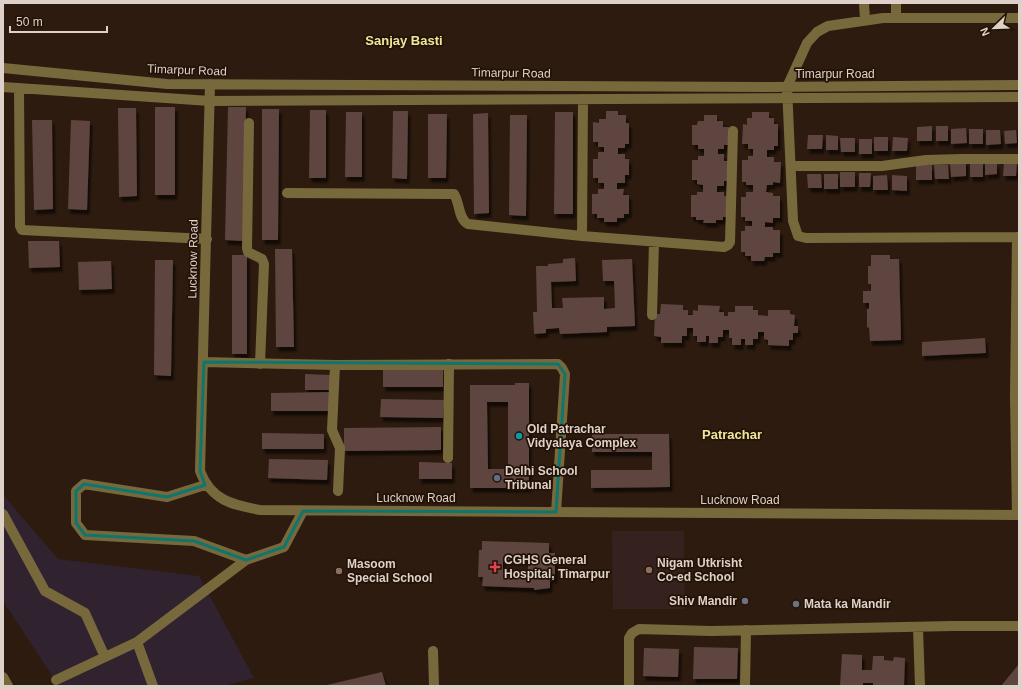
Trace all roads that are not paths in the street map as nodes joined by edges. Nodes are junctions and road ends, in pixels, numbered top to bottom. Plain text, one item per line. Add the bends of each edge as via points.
1 (864, 3) edge
2 (896, 3) edge
3 (896, 18) junction
4 (1019, 18) edge
5 (865, 20) junction
6 (3, 68) edge
7 (210, 84) junction
8 (1019, 85) edge
9 (3, 87) edge
10 (787, 87) junction
11 (19, 88) junction
12 (788, 98) junction
13 (1019, 98) edge
14 (583, 99) junction
15 (210, 101) junction
16 (250, 123) dead end
17 (733, 130) dead end
18 (1019, 159) edge
19 (792, 166) junction
20 (287, 193) dead end
21 (582, 236) junction
22 (1018, 237) edge
23 (207, 239) junction
24 (654, 242) junction
25 (1017, 296) edge
26 (652, 315) dead end
27 (204, 362) junction
28 (260, 364) junction
29 (450, 364) junction
30 (334, 365) junction
31 (1017, 396) edge
32 (1017, 440) edge
33 (448, 458) dead end
34 (205, 485) junction
35 (338, 491) dead end
36 (303, 511) junction
37 (556, 512) junction
38 (3, 514) edge
39 (1018, 515) edge
40 (246, 560) junction
41 (1019, 626) edge
42 (918, 628) junction
43 (746, 630) junction
44 (137, 642) junction
45 (433, 651) dead end
46 (105, 657) junction
47 (3, 677) edge
48 (56, 680) dead end
49 (8, 686) edge
50 (153, 686) edge
51 (434, 686) edge
52 (629, 686) edge
53 (745, 686) edge
54 (920, 686) edge

1 - 5 street
2 - 3 street
3 - 4 street
3 - 5 street
5 - 10 street via 828,26 817,32 807,43
6 - 7 street, Timarpur Road via 151,83
7 - 10 street, Timarpur Road
7 - 15 street, Lucknow Road
8 - 10 street, Timarpur Road
9 - 11 street, Timarpur Road
10 - 12 street
11 - 15 street, Timarpur Road
11 - 23 street via 22,230
12 - 13 street, Timarpur Road
12 - 14 street, Timarpur Road
12 - 19 street
14 - 15 street, Timarpur Road
14 - 21 street
15 - 23 street, Lucknow Road
16 - 28 street via 247,248 248,252 262,259 264,264
17 - 24 street via 728,245
18 - 19 street via 947,159 882,166
19 - 22 street via 793,221 798,236
20 - 21 street via 454,194 462,219 468,224
21 - 24 street
22 - 25 street
23 - 27 street, Lucknow Road
24 - 26 street
25 - 31 street
27 - 28 street
27 - 34 street, Lucknow Road via 200,472
28 - 30 street
29 - 30 street
29 - 33 street
29 - 37 street via 558,364 562,368 564,374
30 - 35 street via 332,430 340,448
31 - 32 street
32 - 39 street
34 - 36 street, Lucknow Road via 214,495 244,507
34 - 40 street via 167,497 84,484 76,491 76,523 85,535 194,542
36 - 37 street, Lucknow Road
36 - 40 street via 284,547
37 - 39 street, Lucknow Road
38 - 46 street via 45,591 85,613
40 - 44 street
41 - 42 street
42 - 43 street
42 - 54 street
43 - 52 street via 638,629 628,638
43 - 53 street
44 - 46 street
44 - 50 street
45 - 51 street
46 - 48 street
47 - 49 street

